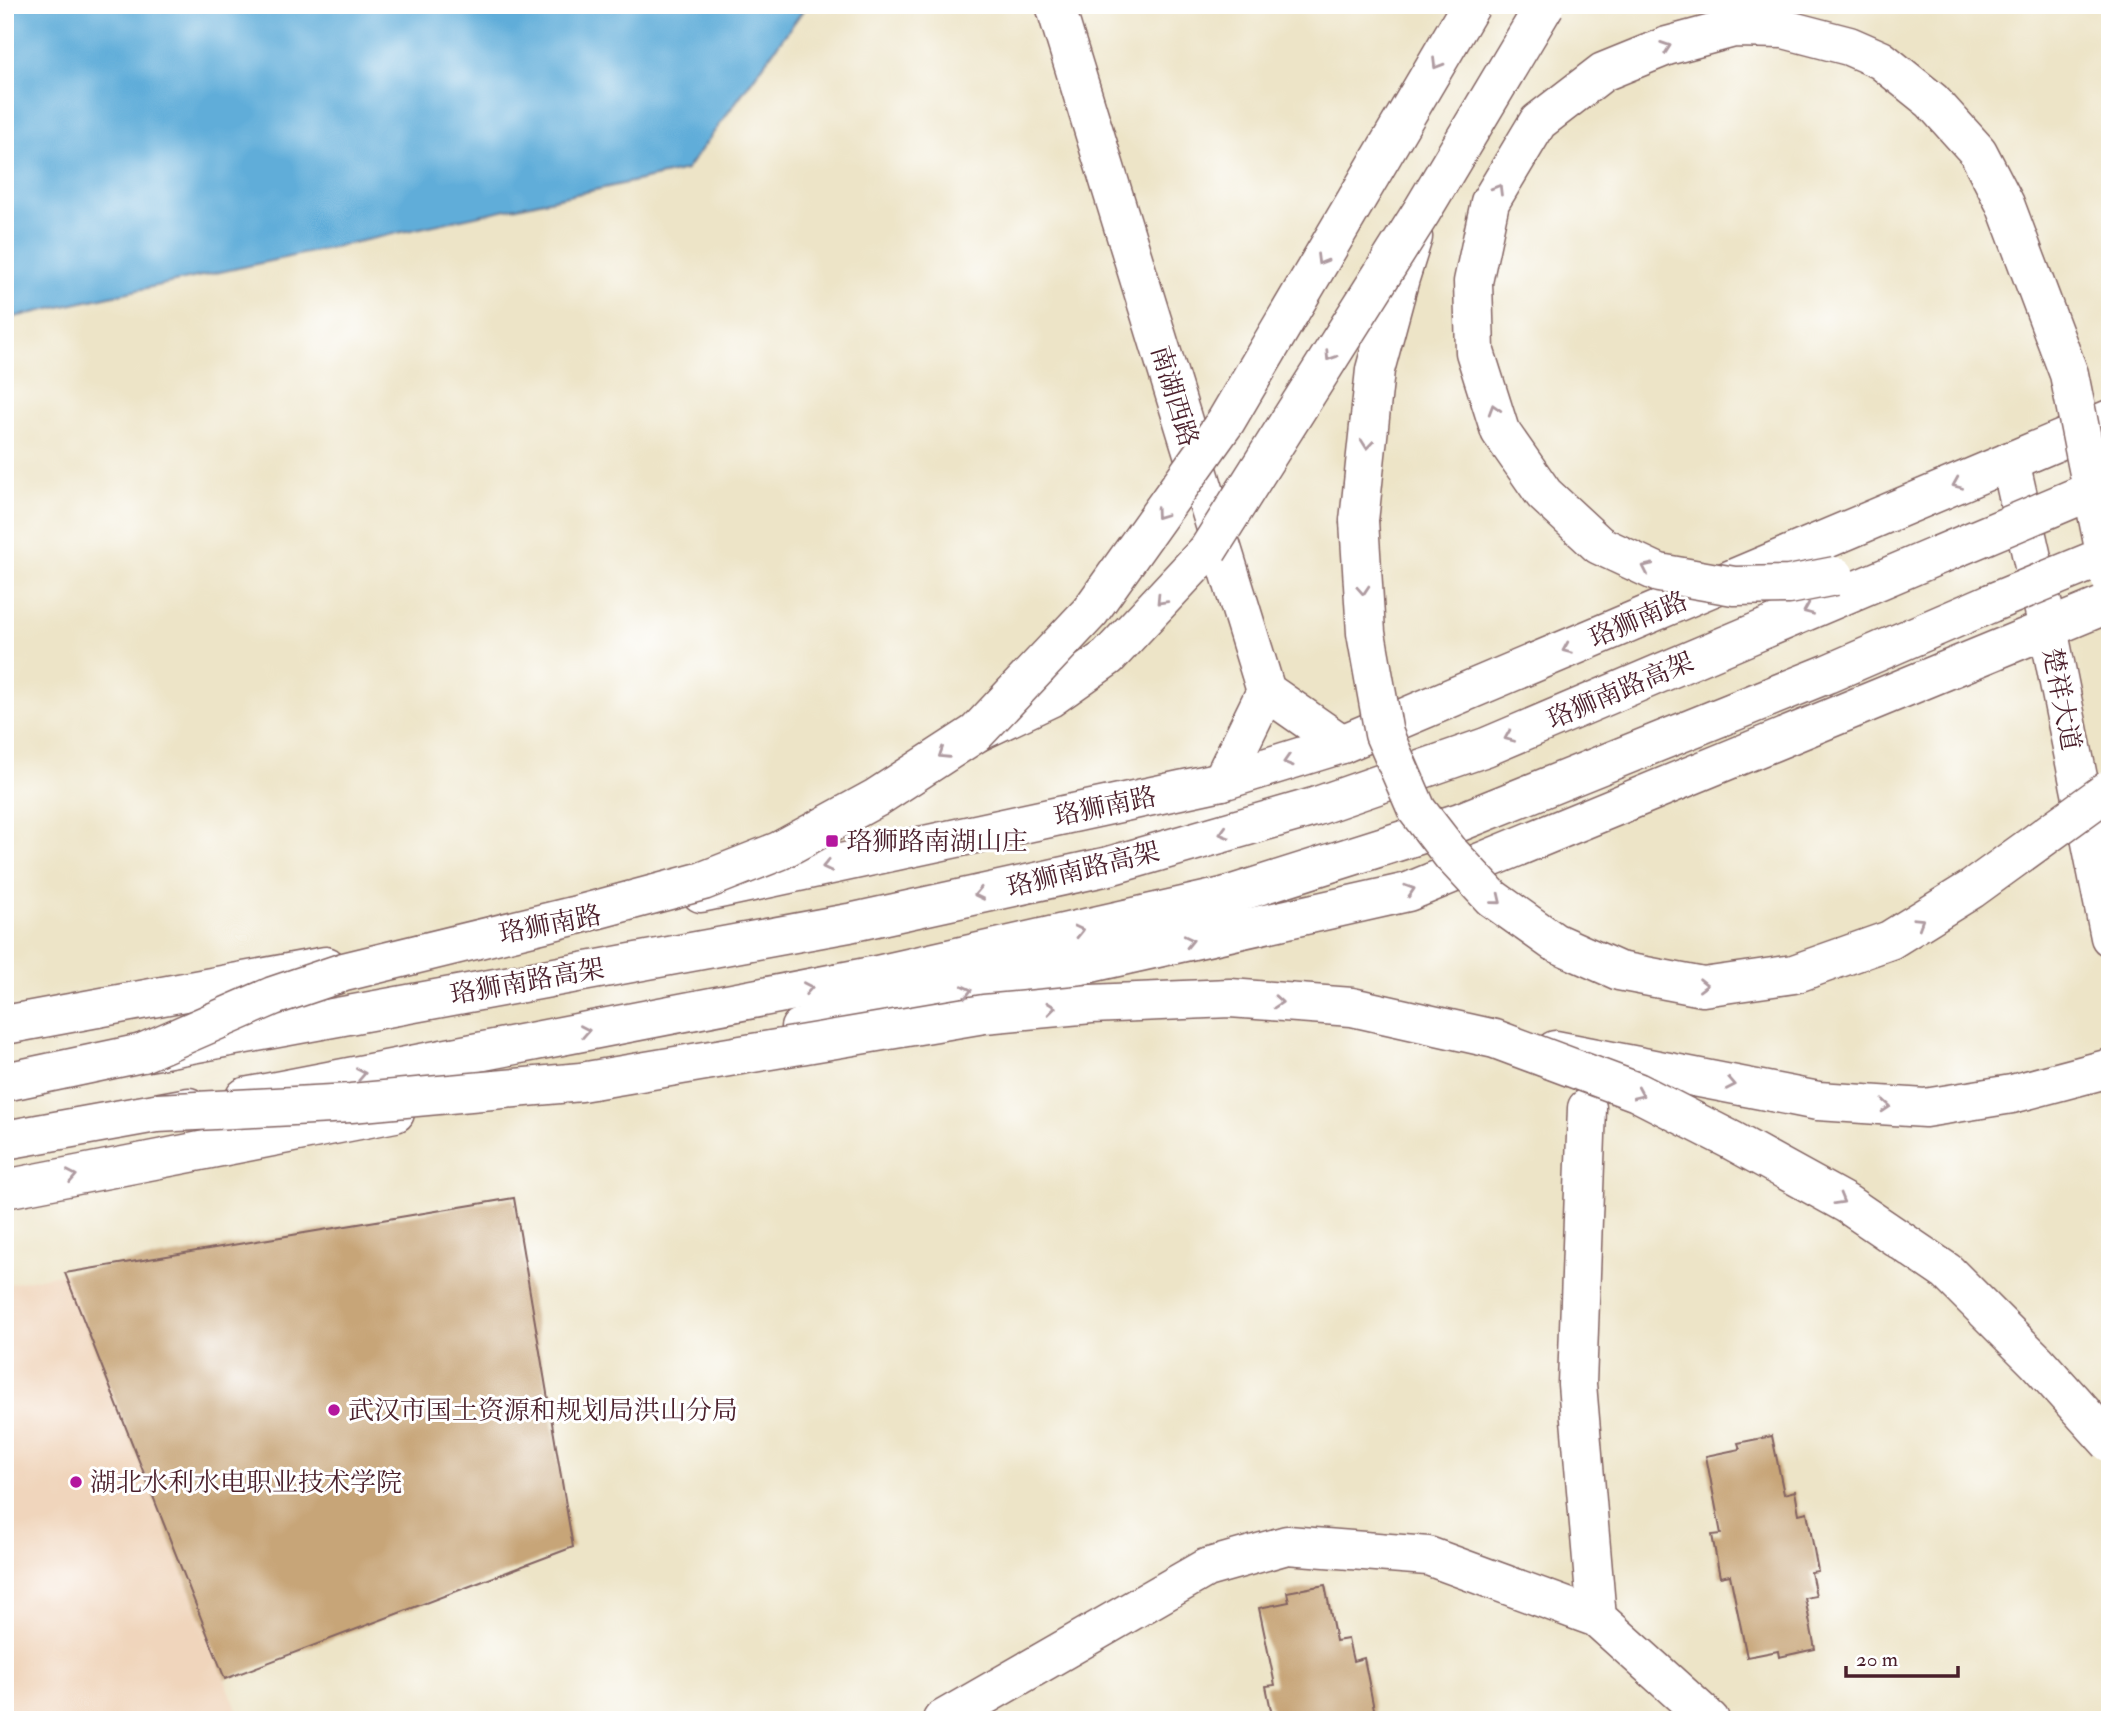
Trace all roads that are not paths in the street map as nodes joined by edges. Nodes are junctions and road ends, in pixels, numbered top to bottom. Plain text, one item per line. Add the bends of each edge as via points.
1 (1055, 5) edge
2 (1471, 5) edge
3 (1545, 5) edge
4 (1422, 211) junction
5 (2110, 419) edge
6 (2010, 461) junction
7 (2110, 483) edge
8 (2110, 554) edge
9 (1939, 555) junction
10 (2110, 578) edge
11 (2110, 603) edge
12 (2048, 628) junction
13 (1266, 691) junction
14 (976, 733) junction
15 (1342, 744) junction
16 (1222, 781) junction
17 (2110, 789) edge
18 (2110, 937) edge
19 (5, 1025) edge
20 (1495, 1039) junction
21 (142, 1053) junction
22 (2110, 1068) edge
23 (5, 1082) edge
24 (1587, 1108) dead end
25 (157, 1113) junction
26 (5, 1140) edge
27 (5, 1189) edge
28 (2110, 1443) edge
29 (1597, 1618) junction
30 (942, 1720) edge
31 (1710, 1720) edge

1 - 13 main road, 南湖西路
2 -> 14 main road, bridge via 1226,421 1090,612
3 - 4 main road, bridge
4 -> 14 main road, bridge via 1208,550 1108,657 1050,698
4 -> 17 main road, bridge via 1375,370 1359,522 1366,633 1384,734 1417,810 1492,898 1554,942 1619,971 1703,987 1794,974 1890,940 1972,889
5 - 6 main road, 珞狮南路
6 - 12 main road, 楚祥大道
6 -> 15 main road, 珞狮南路
7 - 9 main road, 珞狮南路高架, bridge
25 -> 8 main road, bridge via 877,975 1223,897 1460,822
9 -> 10 main road, bridge via 1789,585 1734,586 1658,573 1599,545 1544,494 1500,431 1475,352 1473,282 1490,202 1538,122 1603,72 1667,46 1734,28 1784,29 1849,46 1881,60 1932,101 1978,152 2004,204 2069,374
9 -> 21 main road, 珞狮南路高架, bridge via 1486,747 1314,807 1109,866 849,923
11 - 12 main road
12 - 18 main road, 楚祥大道
27 -> 12 main road via 614,1070 1408,892
13 - 15 main road
13 - 16 main road
14 -> 21 main road, bridge via 876,798 803,838 704,881 344,972 273,996
15 -> 16 main road, 珞狮南路
16 -> 19 main road, 珞狮南路 via 616,911
20 -> 22 main road, bridge via 1818,1101 1925,1108 2012,1094
25 -> 20 main road, bridge via 351,1103 581,1082 984,1014 1091,1004 1230,998 1352,1007
20 -> 28 main road, bridge via 1637,1092 1847,1205 1947,1272
21 - 23 main road, 珞狮南路高架
24 - 29 main road via 1577,1384
25 - 26 main road
29 - 30 main road via 1428,1556 1287,1545 1206,1568
29 - 31 main road

